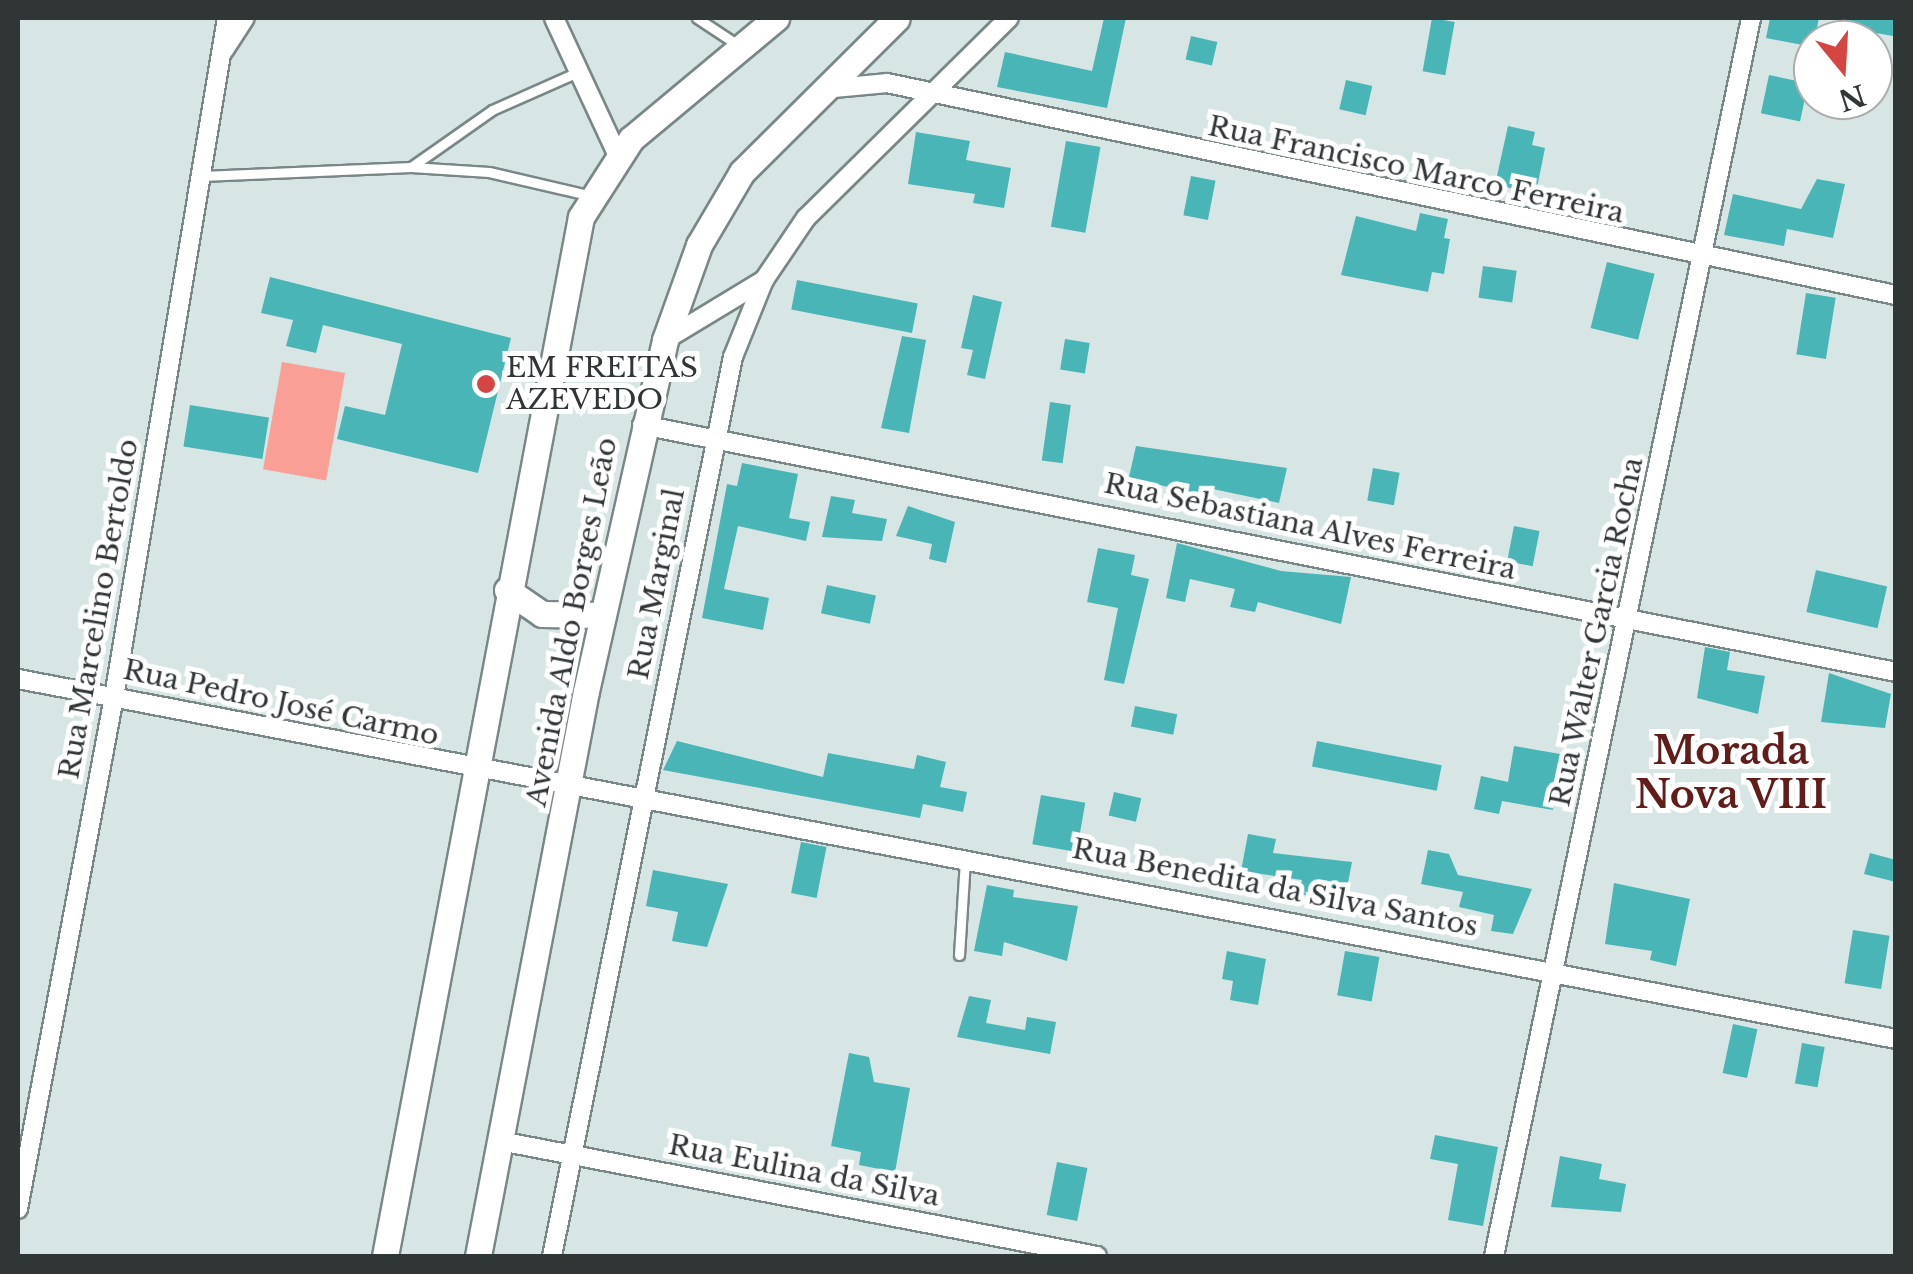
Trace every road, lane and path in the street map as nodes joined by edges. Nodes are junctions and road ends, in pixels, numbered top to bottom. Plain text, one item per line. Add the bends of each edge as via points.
1 (227, 18) edge
2 (246, 18) edge
3 (554, 18) edge
4 (697, 18) edge
5 (776, 18) edge
6 (898, 18) edge
7 (1009, 18) edge
8 (1752, 18) edge
9 (740, 47) junction
10 (219, 58) junction
11 (580, 71) junction
12 (818, 90) junction
13 (926, 96) junction
14 (617, 154) junction
15 (411, 168) junction
16 (200, 176) junction
17 (591, 196) junction
18 (1702, 257) junction
19 (764, 280) junction
20 (1896, 295) edge
21 (665, 340) junction
22 (642, 426) junction
23 (714, 434) junction
24 (506, 590) junction
25 (602, 615) junction
26 (1628, 620) junction
27 (1896, 672) edge
28 (18, 680) edge
29 (114, 697) junction
30 (474, 770) junction
31 (569, 786) junction
32 (644, 796) junction
33 (965, 857) junction
34 (959, 956) dead end
35 (1557, 969) junction
36 (1896, 1040) edge
37 (500, 1141) junction
38 (572, 1154) junction
39 (18, 1209) edge
40 (385, 1256) edge
41 (478, 1256) edge
42 (552, 1256) edge
43 (1097, 1256) edge
44 (1494, 1256) edge

1 - 10 street, Rua Marcelino Bertoldo
2 - 10 street
3 - 11 street
4 - 9 lane
5 - 9 street
6 - 12 street, Avenida Aldo Borges Leão
7 - 13 street, Rua Marginal
8 - 18 street, Rua Walter Garcia Rocha
9 - 14 street
10 - 16 street, Rua Marcelino Bertoldo
11 - 14 street
11 - 15 lane via 472,122
12 - 13 street, Rua Francisco Marco Ferreira via 868,82
12 - 21 street, Avenida Aldo Borges Leão via 770,137 713,219
13 - 18 street, Rua Francisco Marco Ferreira
13 - 19 street, Rua Marginal via 836,184
14 - 17 street
15 - 16 lane
15 - 17 lane via 508,175
16 - 29 street, Rua Marcelino Bertoldo
17 - 24 street via 564,279
18 - 20 street, Rua Francisco Marco Ferreira
18 - 26 street, Rua Walter Garcia Rocha
19 - 21 street
19 - 23 street, Rua Marginal via 733,357
21 - 22 street, Avenida Aldo Borges Leão
22 - 23 street, Rua Sebastiana Alves Ferreira
22 - 25 street, Avenida Aldo Borges Leão
23 - 26 street, Rua Sebastiana Alves Ferreira
23 - 32 street, Rua Marginal
24 - 25 street via 542,614
24 - 30 street
25 - 31 street, Avenida Aldo Borges Leão
26 - 27 street, Rua Sebastiana Alves Ferreira
26 - 35 street, Rua Walter Garcia Rocha
28 - 29 street, Rua Pedro José Carmo
29 - 30 street, Rua Pedro José Carmo
29 - 39 street, Rua Marcelino Bertoldo
30 - 31 street, Rua Pedro José Carmo
30 - 40 street
31 - 32 street, Rua Benedita da Silva Santos
31 - 37 street, Avenida Aldo Borges Leão
32 - 33 street, Rua Benedita da Silva Santos
32 - 38 street, Rua Marginal
33 - 34 lane
33 - 35 street, Rua Benedita da Silva Santos
35 - 36 street, Rua Benedita da Silva Santos
35 - 44 street, Rua Walter Garcia Rocha
37 - 38 street, Rua Eulina da Silva
37 - 41 street, Avenida Aldo Borges Leão
38 - 42 street, Rua Marginal
38 - 43 street, Rua Eulina da Silva

